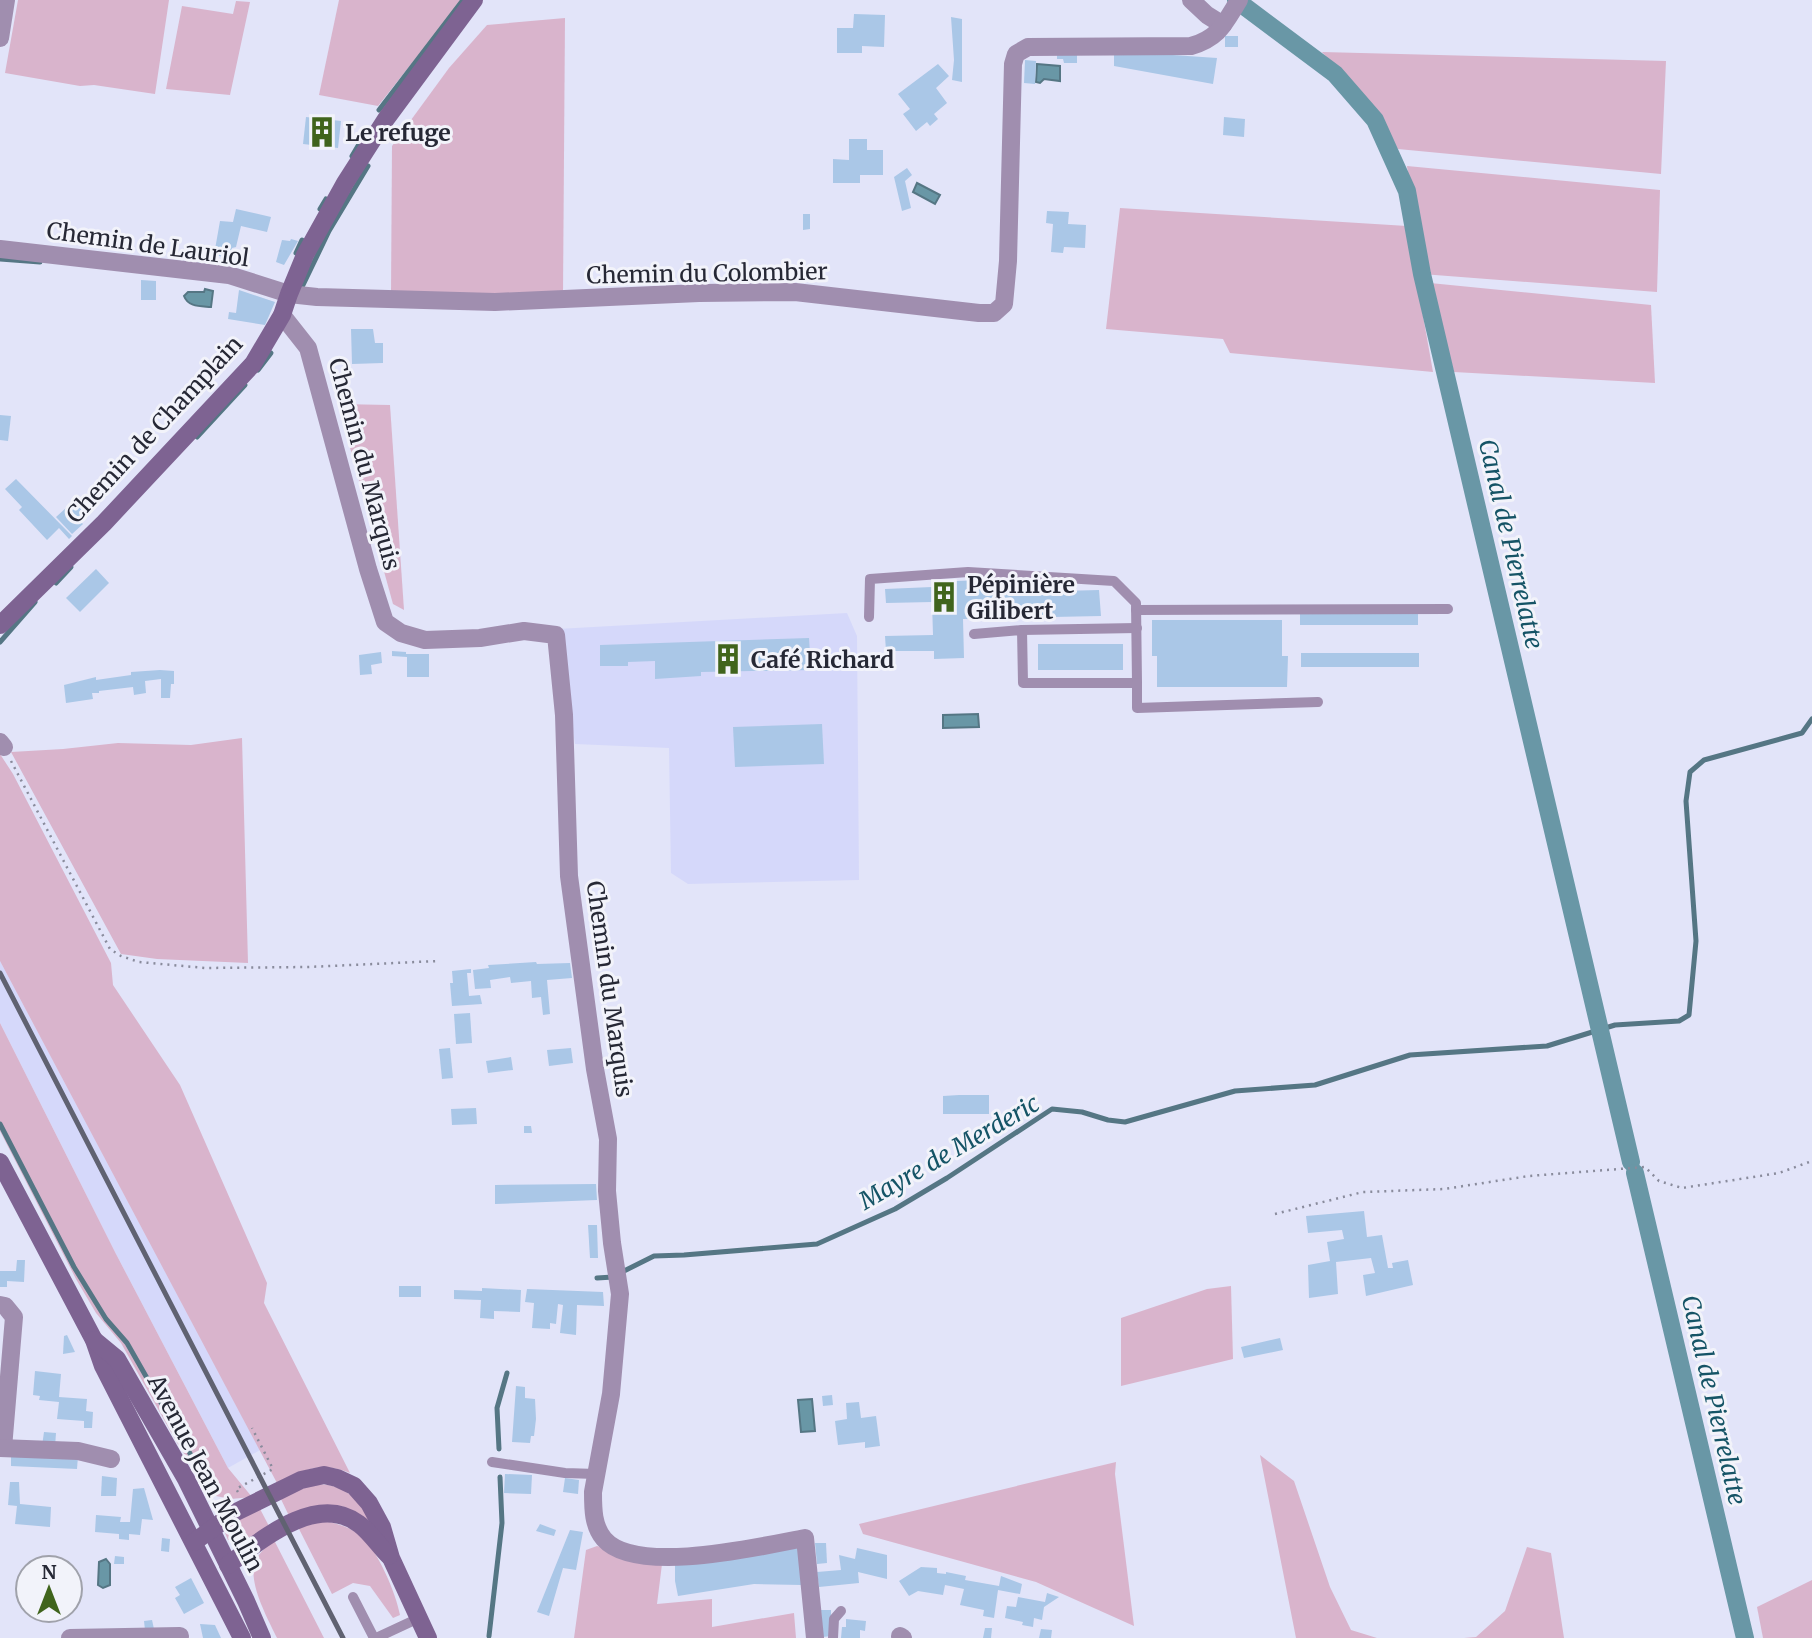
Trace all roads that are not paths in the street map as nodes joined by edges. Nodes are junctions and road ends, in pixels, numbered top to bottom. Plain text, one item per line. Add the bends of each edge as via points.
1 (6, 0) edge
2 (474, 0) edge
3 (1191, 0) edge
4 (1231, 12) edge
5 (0, 38) edge
6 (0, 249) edge
7 (289, 294) junction
8 (282, 315) junction
9 (1448, 609) dead end
10 (1136, 610) junction
11 (869, 617) dead end
12 (0, 625) edge
13 (1137, 628) junction
14 (1022, 630) junction
15 (974, 634) dead end
16 (1138, 683) junction
17 (1318, 702) dead end
18 (0, 1162) edge
19 (0, 1305) edge
20 (94, 1340) junction
21 (4, 1383) edge
22 (2, 1448) edge
23 (111, 1459) dead end
24 (492, 1462) dead end
25 (596, 1474) junction
26 (210, 1528) junction
27 (194, 1542) junction
28 (391, 1558) junction
29 (228, 1565) junction
30 (353, 1597) dead end
31 (841, 1611) dead end
32 (419, 1618) junction
33 (180, 1636) dead end
34 (70, 1638) edge
35 (242, 1638) edge
36 (262, 1638) edge
37 (375, 1638) edge
38 (428, 1638) edge
39 (814, 1638) edge
40 (833, 1638) edge

1 - 5 street
2 - 7 street, Chemin de Champlain via 351,173 305,255
3 - 4 street via 1207,15
4 - 7 street, Chemin du Colombier via 1210,40 1191,46 1028,47 1016,54 1008,261 1004,303 995,313 796,292 495,302
6 - 7 street, Chemin de Lauriol via 229,275
7 - 8 street, Chemin de Champlain
8 - 12 street, Chemin de Champlain via 253,365
8 - 25 street, Chemin du Marquis via 308,348 386,622 401,633 425,640 524,631 556,635 564,715 569,876 608,1139 607,1191 620,1294 617,1345
9 - 10 lane
10 - 11 lane via 1136,603 1114,581 968,572 870,579
10 - 13 lane
13 - 14 lane
13 - 16 lane
14 - 15 lane
14 - 16 lane via 1023,684
16 - 17 lane via 1137,708
18 - 20 street, Avenue Jean Moulin
19 - 21 street via 14,1317
20 - 26 street, Avenue Jean Moulin via 117,1359
20 - 27 street, Avenue Jean Moulin
21 - 22 street
22 - 23 street via 78,1451
24 - 25 lane
25 - 39 street, Chemin du Marquis via 593,1508 597,1529 606,1541 626,1552 666,1557 729,1552 806,1538
26 - 27 street
26 - 28 street via 301,1480 324,1475 354,1486 369,1503
26 - 29 street, Avenue Jean Moulin
27 - 35 street, Avenue Jean Moulin
28 - 29 street via 360,1525 321,1512 291,1523
28 - 32 street
29 - 36 street, Avenue Jean Moulin
30 - 37 lane
31 - 40 lane via 834,1619
32 - 37 lane
32 - 38 street
33 - 34 street

